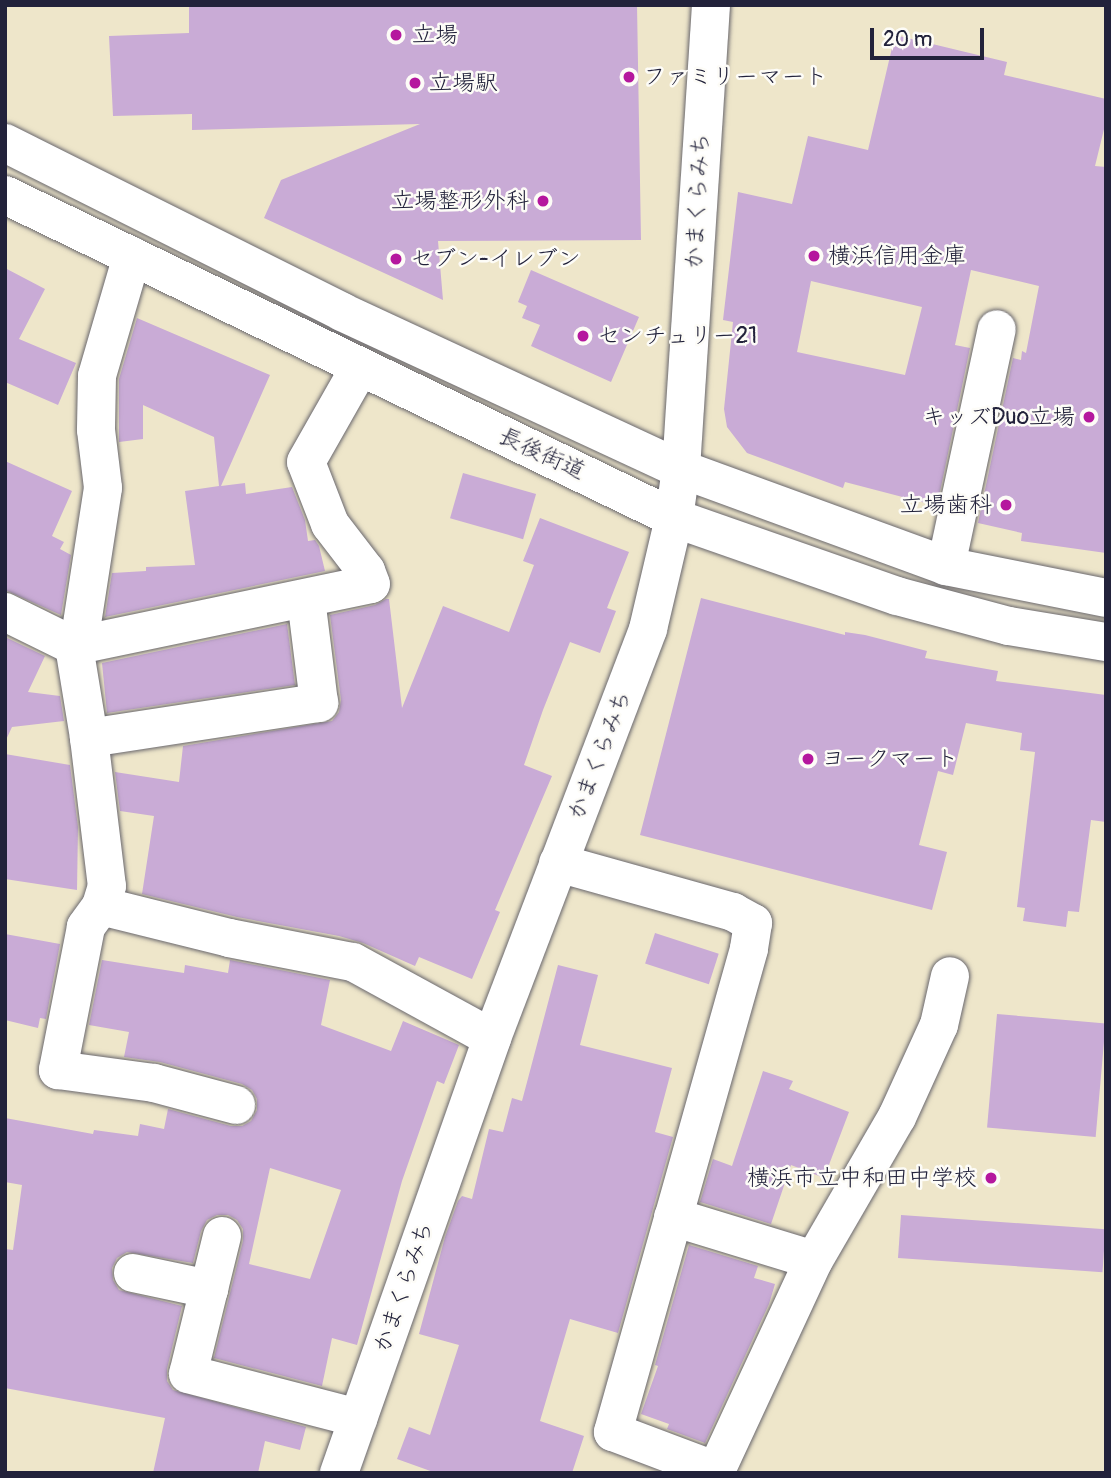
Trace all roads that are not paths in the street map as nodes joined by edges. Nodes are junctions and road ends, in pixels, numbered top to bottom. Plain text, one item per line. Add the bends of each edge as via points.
1 (711, 5) edge
2 (5, 143) edge
3 (5, 195) edge
4 (132, 256) junction
5 (997, 330) dead end
6 (360, 367) junction
7 (681, 469) junction
8 (674, 517) junction
9 (946, 566) junction
10 (1106, 598) edge
11 (306, 599) junction
12 (9, 623) edge
13 (1106, 642) edge
14 (74, 646) junction
15 (89, 738) junction
16 (558, 863) junction
17 (101, 906) junction
18 (950, 976) dead end
19 (492, 1038) junction
20 (236, 1105) dead end
21 (673, 1217) junction
22 (222, 1236) dead end
23 (814, 1261) junction
24 (133, 1273) dead end
25 (209, 1289) junction
26 (358, 1418) junction
27 (716, 1472) edge
28 (339, 1473) edge

1 - 7 street, かまくらみち
2 - 7 street, 長後街道 via 342,312
3 - 4 street, 長後街道
4 - 6 street, 長後街道
4 - 14 street via 97,376 96,430 103,488 81,630
5 - 9 street
6 - 8 street, 長後街道
6 - 11 street via 306,462 330,524 371,584
7 - 8 street, かまくらみち
7 - 9 street, 長後街道
8 - 13 street, 長後街道 via 897,596 1009,626
8 - 16 street, かまくらみち via 648,629
9 - 10 street, 長後街道
11 - 14 street
11 - 15 street via 319,703
12 - 14 street
14 - 15 street
15 - 17 street via 107,886
16 - 19 street, かまくらみち
16 - 21 street via 733,912 753,923
17 - 19 street via 353,962
17 - 20 street via 86,927 58,1070 154,1083
18 - 23 street via 939,1025 897,1118
19 - 26 street, かまくらみち
21 - 23 street
21 - 27 street via 613,1432
22 - 25 street
23 - 27 street
24 - 25 street
25 - 26 street via 188,1374
26 - 28 street, かまくらみち

